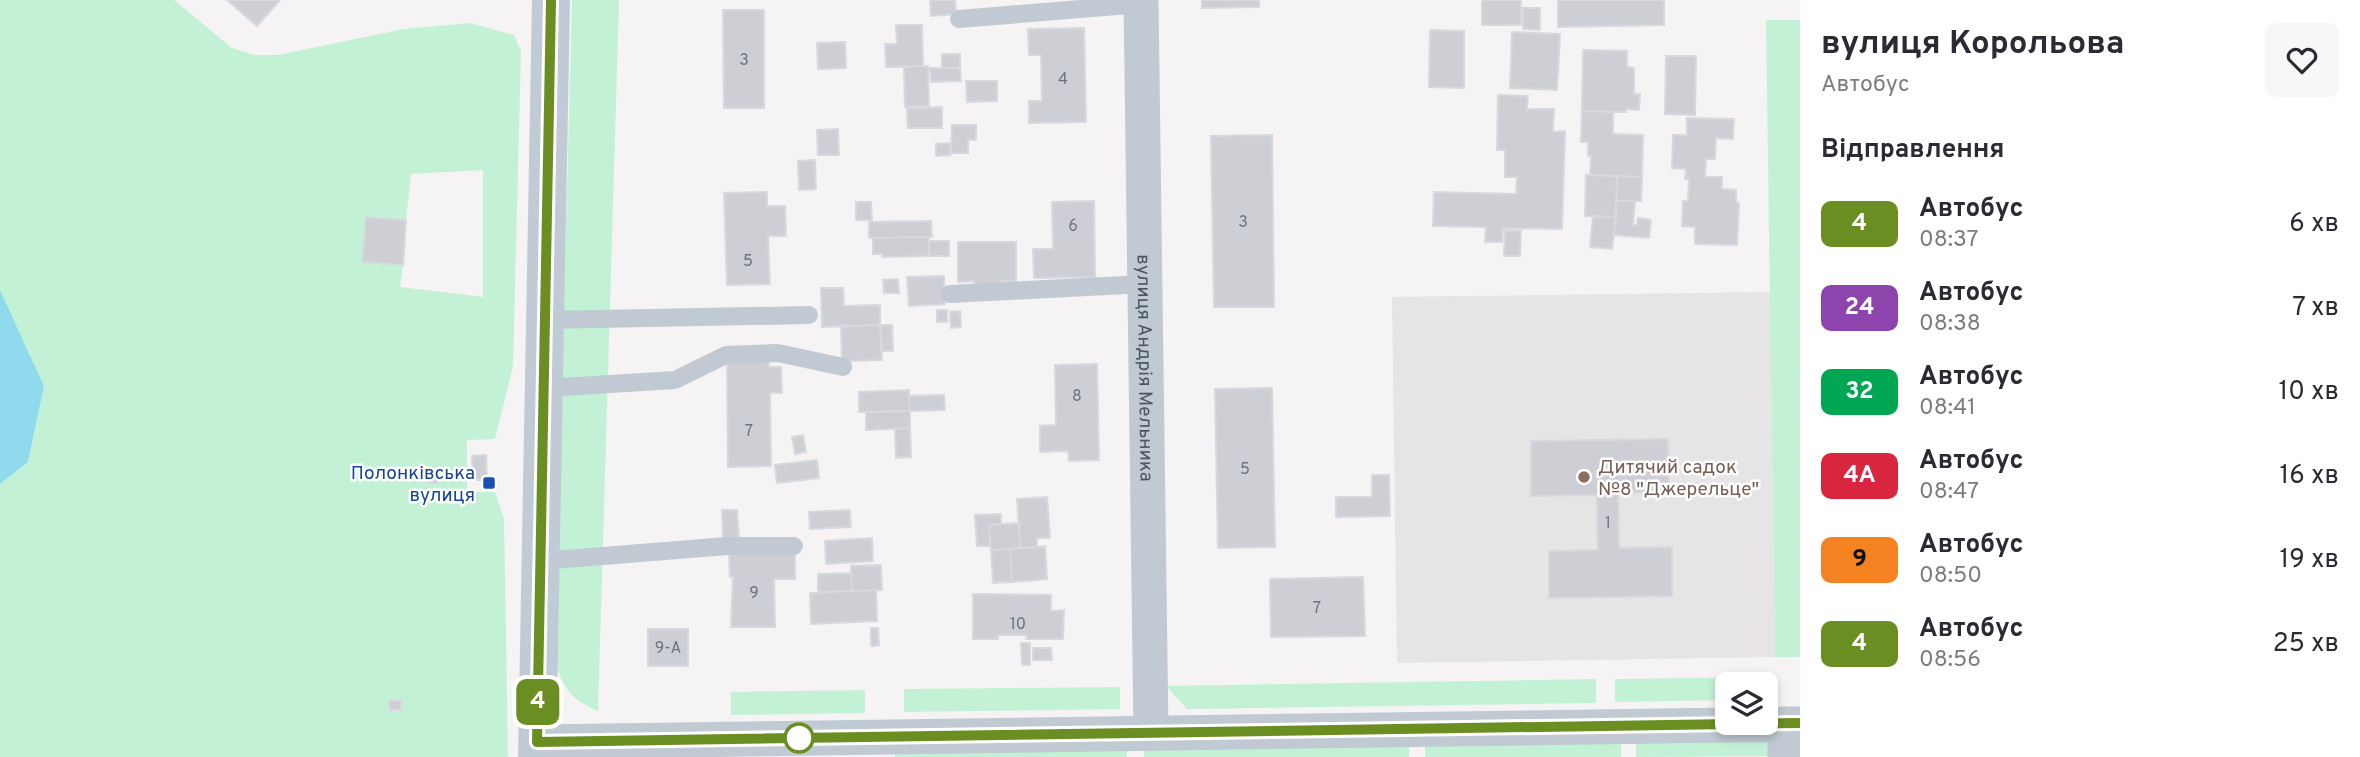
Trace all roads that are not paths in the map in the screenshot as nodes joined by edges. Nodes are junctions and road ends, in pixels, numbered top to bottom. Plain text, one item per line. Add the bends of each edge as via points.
1 (551, 0) edge
2 (1140, 2) edge
3 (959, 19) dead end
4 (1145, 284) junction
5 (950, 295) dead end
6 (809, 315) dead end
7 (546, 320) junction
8 (843, 367) dead end
9 (544, 388) junction
10 (794, 546) dead end
11 (541, 561) junction
12 (1790, 735) edge
13 (1141, 741) edge
14 (537, 750) edge

1 - 7 main road
2 - 3 lane
2 - 4 street, вулиця Андрія Мельника
4 - 5 lane
4 - 13 street, вулиця Андрія Мельника
6 - 7 lane
7 - 9 main road
8 - 9 lane via 778,353 726,355 675,380
9 - 11 main road
10 - 11 lane via 727,546
11 - 14 main road
12 - 13 street
13 - 14 street

